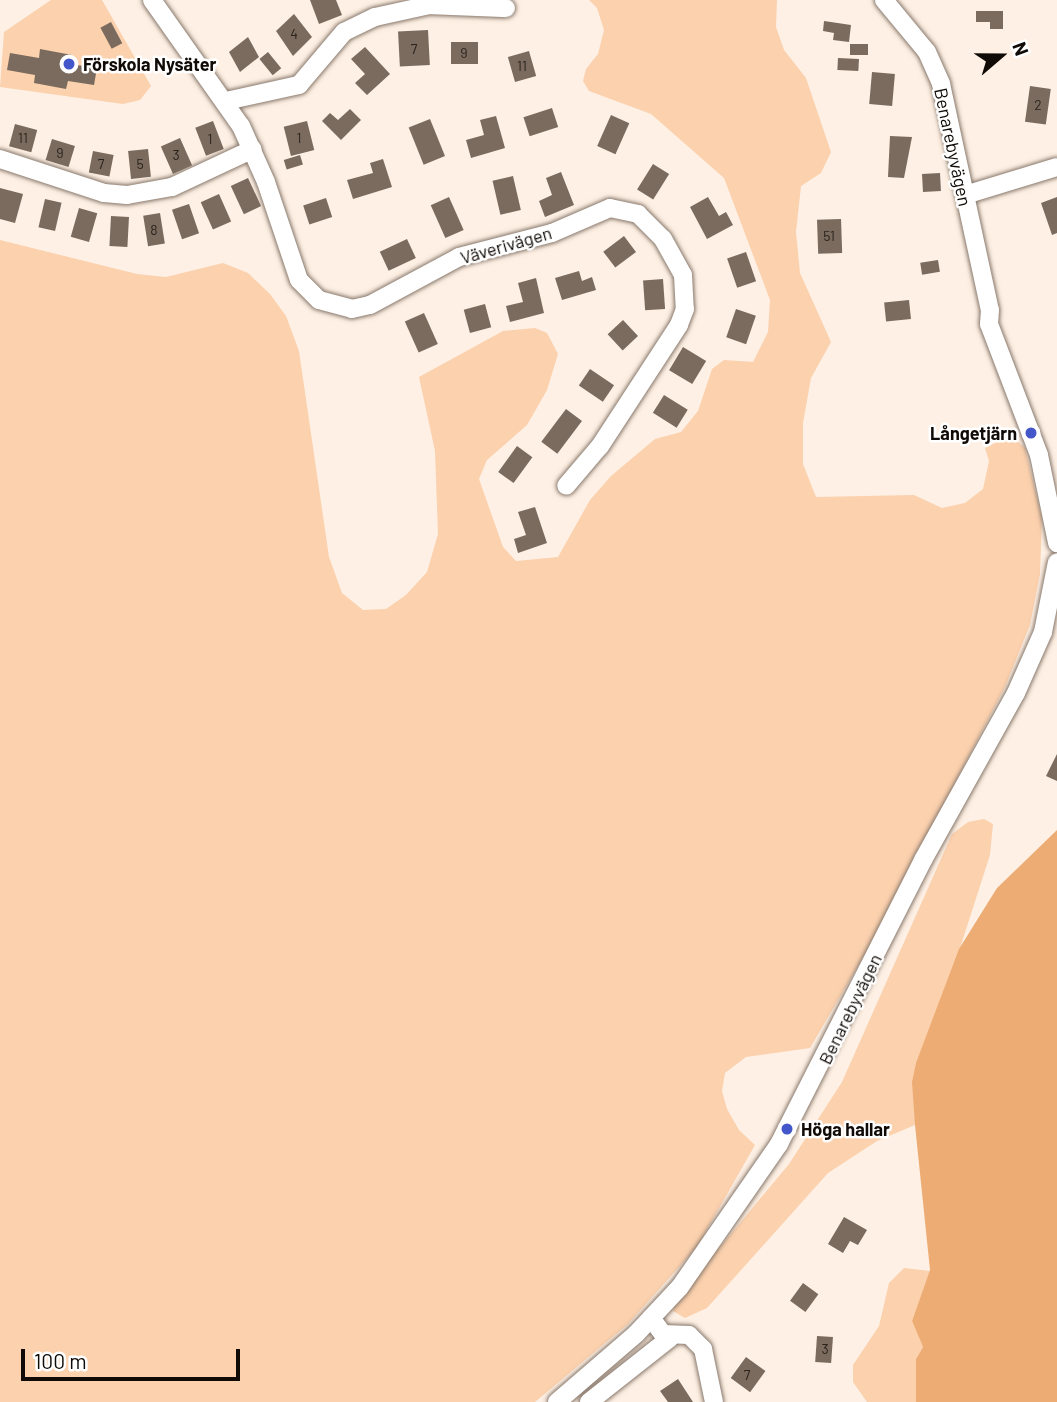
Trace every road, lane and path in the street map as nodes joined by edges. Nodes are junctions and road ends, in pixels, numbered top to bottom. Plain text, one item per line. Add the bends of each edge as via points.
1 (152, 0) edge
2 (884, 0) edge
3 (506, 8) dead end
4 (226, 101) junction
5 (253, 149) junction
6 (0, 159) edge
7 (1057, 167) edge
8 (965, 195) junction
9 (1054, 485) edge
10 (566, 486) dead end
11 (1057, 542) edge
12 (1057, 562) edge
13 (651, 1318) junction
14 (670, 1338) junction
15 (557, 1402) edge
16 (589, 1402) edge
17 (714, 1402) edge

1 - 4 street, Väverivägen
2 - 8 street, Benarebyvägen via 912,32 936,74
3 - 4 street via 430,5 376,17 344,32 299,85
4 - 5 street, Väverivägen
5 - 6 street via 172,187 127,195
5 - 10 street, Väverivägen via 299,280 319,300 352,309 370,305 459,257 552,233 598,211 623,207 651,226 677,259 685,309 651,372
7 - 8 street
8 - 9 street, Benarebyvägen via 990,310 989,324
9 - 11 street, Benarebyvägen
12 - 13 street, Benarebyvägen via 1043,632 1016,694 923,860 795,1115 716,1240
13 - 14 street
13 - 15 street, Benarebyvägen
14 - 16 street
14 - 17 street via 689,1335 703,1349

